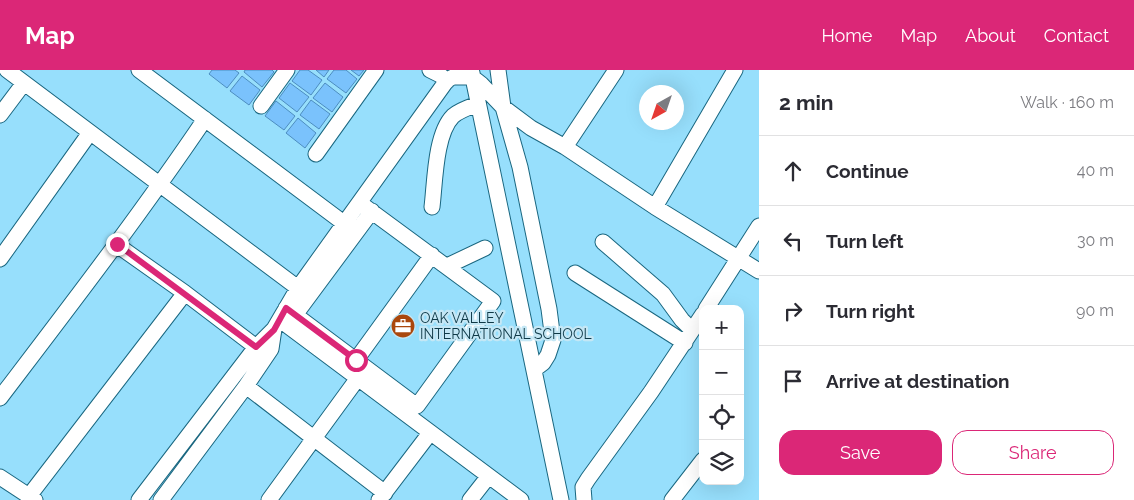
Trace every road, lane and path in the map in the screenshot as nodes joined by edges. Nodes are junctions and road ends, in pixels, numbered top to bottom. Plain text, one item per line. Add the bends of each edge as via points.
1 (7, 70) edge
2 (139, 70) edge
3 (287, 70) edge
4 (376, 70) edge
5 (498, 70) edge
6 (616, 70) edge
7 (735, 70) edge
8 (472, 73) edge
9 (439, 74) edge
10 (24, 83) junction
11 (478, 104) junction
12 (261, 106) dead end
13 (503, 107) junction
14 (0, 115) edge
15 (205, 120) junction
16 (90, 134) junction
17 (565, 147) junction
18 (316, 154) dead end
19 (161, 184) junction
20 (366, 207) junction
21 (432, 207) dead end
22 (655, 207) junction
23 (345, 224) junction
24 (759, 226) edge
25 (603, 242) dead end
26 (117, 244) junction
27 (485, 248) dead end
28 (432, 255) junction
29 (739, 258) junction
30 (0, 259) edge
31 (446, 266) junction
32 (759, 271) edge
33 (575, 273) dead end
34 (298, 288) junction
35 (184, 293) junction
36 (709, 305) edge
37 (284, 318) junction
38 (699, 320) edge
39 (688, 336) junction
40 (256, 347) junction
41 (356, 360) junction
42 (535, 369) junction
43 (358, 378) junction
44 (246, 386) junction
45 (0, 398) edge
46 (430, 433) junction
47 (313, 439) junction
48 (699, 465) edge
49 (0, 477) edge
50 (488, 477) junction
51 (382, 496) edge
52 (32, 498) edge
53 (139, 500) edge
54 (161, 500) edge
55 (269, 500) edge
56 (470, 500) edge
57 (521, 500) edge
58 (561, 500) edge
59 (584, 500) edge
60 (672, 500) edge

1 - 10 street
2 - 15 street
3 - 12 street
4 - 18 street
5 - 13 street
6 - 17 street
7 - 22 street
8 - 9 street via 453,77
8 - 11 street
8 - 13 street
9 - 20 street
10 - 14 street
10 - 16 street
11 - 21 street via 453,116 444,131
11 - 42 street
13 - 17 street
13 - 42 street via 520,167 553,340 548,355
15 - 19 street
15 - 23 street
16 - 19 street
16 - 30 street
17 - 22 street
19 - 26 street
19 - 34 street
20 - 23 street
20 - 28 street
20 - 37 street
22 - 29 street
23 - 34 street
24 - 29 street
25 - 39 street via 663,294 682,320
26 - 35 street
26 - 45 street
27 - 31 street
28 - 31 street
28 - 41 street
29 - 32 street
29 - 36 street
31 - 41 street via 493,301 417,406
33 - 39 street
34 - 37 street
35 - 40 street
35 - 52 street
37 - 40 street
37 - 41 street
37 - 43 street
37 - 44 street via 271,349
38 - 39 street
39 - 59 street via 588,479 583,487
40 - 53 street
42 - 58 street
43 - 46 street
43 - 47 street
44 - 47 street
44 - 54 street
46 - 50 street
46 - 51 street
47 - 51 street
47 - 55 street
48 - 60 street
49 - 52 street
50 - 56 street
50 - 57 street

